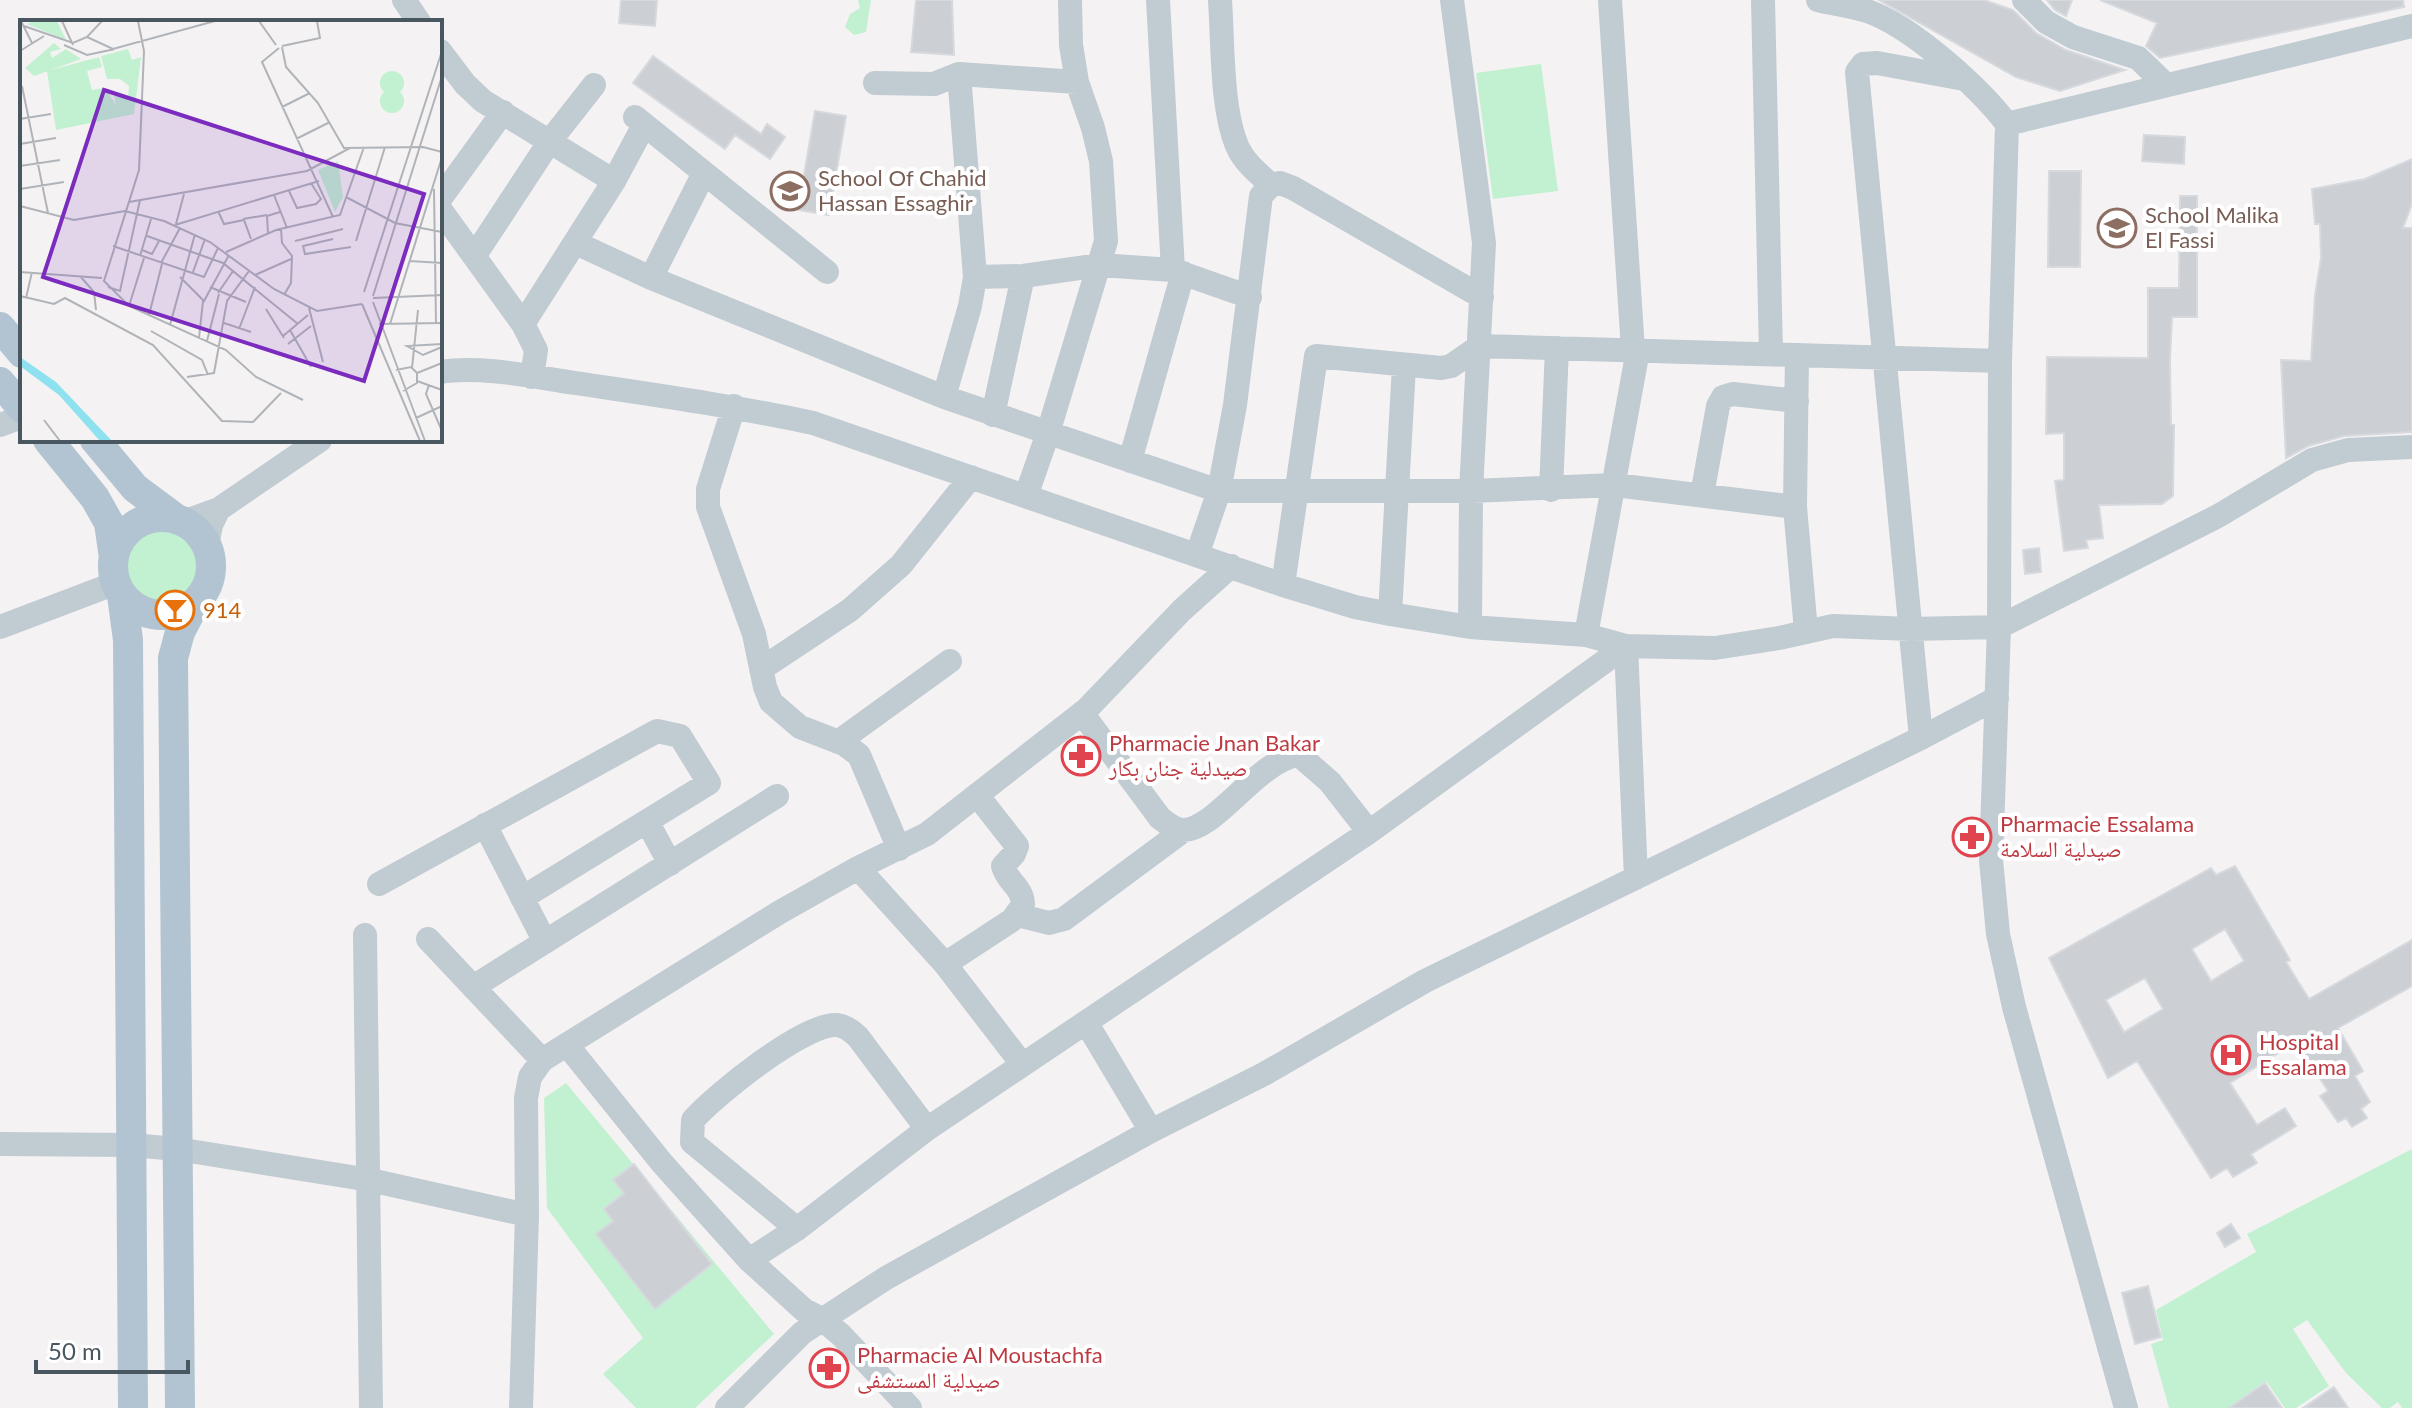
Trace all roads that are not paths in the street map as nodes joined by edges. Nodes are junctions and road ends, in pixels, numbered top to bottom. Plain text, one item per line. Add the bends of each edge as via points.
1 (404, 0) edge
2 (1070, 0) edge
3 (1158, 0) edge
4 (1220, 0) edge
5 (1452, 0) edge
6 (1610, 0) edge
7 (1763, 0) edge
8 (1818, 0) edge
9 (2024, 0) edge
10 (418, 20) edge
11 (2412, 26) edge
12 (442, 54) edge
13 (959, 74) junction
14 (1968, 80) junction
15 (1077, 82) junction
16 (875, 83) dead end
17 (2165, 84) junction
18 (594, 85) dead end
19 (503, 112) junction
20 (2007, 124) junction
21 (550, 141) junction
22 (704, 173) junction
23 (614, 181) junction
24 (1271, 185) junction
25 (442, 196) edge
26 (442, 212) edge
27 (576, 243) junction
28 (475, 255) junction
29 (1100, 265) junction
30 (1178, 271) junction
31 (827, 272) dead end
32 (1023, 276) junction
33 (975, 277) junction
34 (651, 278) junction
35 (1250, 297) junction
36 (1482, 297) junction
37 (523, 324) junction
38 (0, 327) edge
39 (1480, 346) junction
40 (1557, 348) junction
41 (1636, 350) junction
42 (20, 351) edge
43 (1771, 354) junction
44 (1797, 355) junction
45 (1883, 357) junction
46 (2000, 361) junction
47 (1404, 366) junction
48 (442, 372) edge
49 (532, 377) junction
50 (0, 382) edge
51 (944, 397) junction
52 (1797, 401) junction
53 (20, 406) edge
54 (734, 406) junction
55 (993, 415) junction
56 (20, 418) edge
57 (0, 425) edge
58 (1048, 433) junction
59 (50, 442) edge
60 (97, 442) edge
61 (317, 442) edge
62 (2412, 447) edge
63 (1130, 461) junction
64 (971, 477) junction
65 (1615, 485) junction
66 (1295, 490) junction
67 (1396, 490) junction
68 (1551, 490) junction
69 (1219, 491) junction
70 (1471, 491) junction
71 (1702, 495) junction
72 (1026, 496) junction
73 (1795, 507) junction
74 (219, 509) junction
75 (180, 521) junction
76 (207, 546) junction
77 (1197, 555) junction
78 (1231, 566) junction
79 (117, 579) junction
80 (1283, 585) junction
81 (195, 603) junction
82 (1390, 614) junction
83 (0, 627) edge
84 (1470, 627) junction
85 (1999, 627) junction
86 (1911, 629) junction
87 (1806, 631) junction
88 (1586, 635) junction
89 (1626, 646) junction
90 (950, 661) dead end
91 (761, 669) junction
92 (1997, 698) junction
93 (1082, 713) junction
94 (1921, 738) junction
95 (838, 742) junction
96 (977, 795) junction
97 (777, 796) dead end
98 (647, 821) junction
99 (485, 825) junction
100 (1184, 830) junction
101 (1369, 832) junction
102 (899, 849) junction
103 (670, 864) junction
104 (858, 868) junction
105 (1636, 878) junction
106 (379, 884) dead end
107 (522, 898) junction
108 (1018, 915) junction
109 (365, 935) dead end
110 (428, 939) dead end
111 (545, 942) junction
112 (945, 964) junction
113 (473, 987) junction
114 (1086, 1022) junction
115 (567, 1045) junction
116 (542, 1060) junction
117 (1022, 1064) junction
118 (927, 1129) junction
119 (1151, 1131) junction
120 (0, 1144) edge
121 (132, 1145) junction
122 (177, 1149) junction
123 (370, 1180) junction
124 (527, 1215) junction
125 (797, 1229) junction
126 (749, 1260) junction
127 (822, 1319) junction
128 (133, 1408) edge
129 (180, 1408) edge
130 (371, 1408) edge
131 (521, 1408) edge
132 (727, 1408) edge
133 (910, 1408) edge
134 (2126, 1408) edge

1 - 10 street
2 - 15 street
3 - 30 street
4 - 24 street via 1229,119 1247,163
5 - 36 street via 1484,243
6 - 41 street
7 - 43 street
8 - 14 street via 1868,12 1902,30
9 - 17 street via 2046,22 2073,37 2138,58
11 - 17 street
12 - 19 street via 465,84
13 - 15 street
13 - 16 street via 934,84
13 - 33 street
14 - 20 street
14 - 45 street via 1877,63 1863,64 1857,72
15 - 29 street via 1101,161 1106,241
17 - 20 street
18 - 21 street
19 - 21 street
19 - 25 street
20 - 46 street
21 - 23 street
21 - 28 street
22 - 23 street via 640,121
22 - 31 street
22 - 34 street
23 - 27 street
24 - 35 street via 1261,196
24 - 36 street via 1293,188
26 - 28 street
27 - 34 street
27 - 37 street
28 - 37 street
29 - 30 street
29 - 32 street
29 - 58 street
30 - 35 street
30 - 63 street
32 - 33 street
32 - 55 street
33 - 51 street
34 - 51 street
35 - 69 street
36 - 39 street
37 - 49 street via 536,350
38 - 42 main road
39 - 40 street
39 - 47 street via 1451,366
39 - 70 street
40 - 41 street
40 - 68 street
41 - 43 street
41 - 65 street
43 - 44 street
44 - 45 street
44 - 52 street
45 - 46 street
45 - 86 street
46 - 85 street
47 - 66 street via 1316,356
47 - 67 street
48 - 49 street
49 - 54 street
50 - 53 main road
51 - 55 street
52 - 71 street via 1723,397
52 - 73 street
54 - 64 street via 813,423
54 - 91 street via 708,489 708,507 749,619
55 - 58 street
56 - 57 street
58 - 63 street
58 - 72 street
59 - 79 main road via 109,523
60 - 75 main road via 135,488
61 - 74 street
62 - 85 street via 2348,450 2312,460 2218,516
63 - 69 street
64 - 72 street
64 - 91 street via 901,565 850,610
65 - 68 street
65 - 71 street
65 - 88 street
66 - 67 street
66 - 69 street
66 - 80 street
67 - 70 street
67 - 82 street
68 - 70 street
69 - 77 street
70 - 84 street
71 - 73 street
72 - 77 street
73 - 87 street
74 - 75 street
74 - 76 street
75 - 76 main road
75 - 79 main road via 150,519 126,533 118,545
76 - 81 main road via 209,583
77 - 78 street
78 - 80 street
78 - 93 street
79 - 81 main road via 134,607 149,614 181,612
79 - 83 street
79 - 121 main road via 128,640
80 - 82 street
81 - 122 main road via 173,658
82 - 84 street
84 - 88 street
85 - 86 street
85 - 92 street
86 - 87 street via 1833,626
86 - 94 street
87 - 89 street via 1715,648
88 - 89 street
89 - 101 street
89 - 105 street
90 - 95 street
91 - 95 street via 771,702 780,712 800,727
92 - 94 street
92 - 134 street via 1991,860 1998,934
93 - 96 street
93 - 100 street via 1160,818
94 - 105 street
95 - 102 street via 854,749 863,761
96 - 102 street
96 - 108 street via 1017,846 1003,866 1023,896
97 - 103 street
98 - 99 street via 709,783 680,736 657,731
98 - 103 street
98 - 107 street
99 - 106 street
99 - 107 street
100 - 101 street via 1207,819 1269,768 1299,755 1330,782
100 - 108 street via 1064,919 1049,923
101 - 114 street
102 - 104 street
103 - 111 street
104 - 112 street
104 - 115 street
105 - 119 street via 1425,981 1264,1074
107 - 111 street
108 - 112 street
109 - 123 street
110 - 113 street
111 - 113 street
112 - 117 street
113 - 116 street
114 - 117 street
114 - 119 street
115 - 116 street
115 - 126 street
116 - 124 street via 530,1077 526,1098
117 - 118 street
118 - 125 street
118 - 125 street via 858,1037 837,1025 812,1031 717,1096 693,1120 692,1142
119 - 127 street
120 - 121 street
121 - 122 street
121 - 128 main road
122 - 123 street
122 - 129 main road
123 - 124 street
123 - 130 street
124 - 131 street
125 - 126 street
126 - 127 street via 804,1310
127 - 132 street
127 - 133 street

